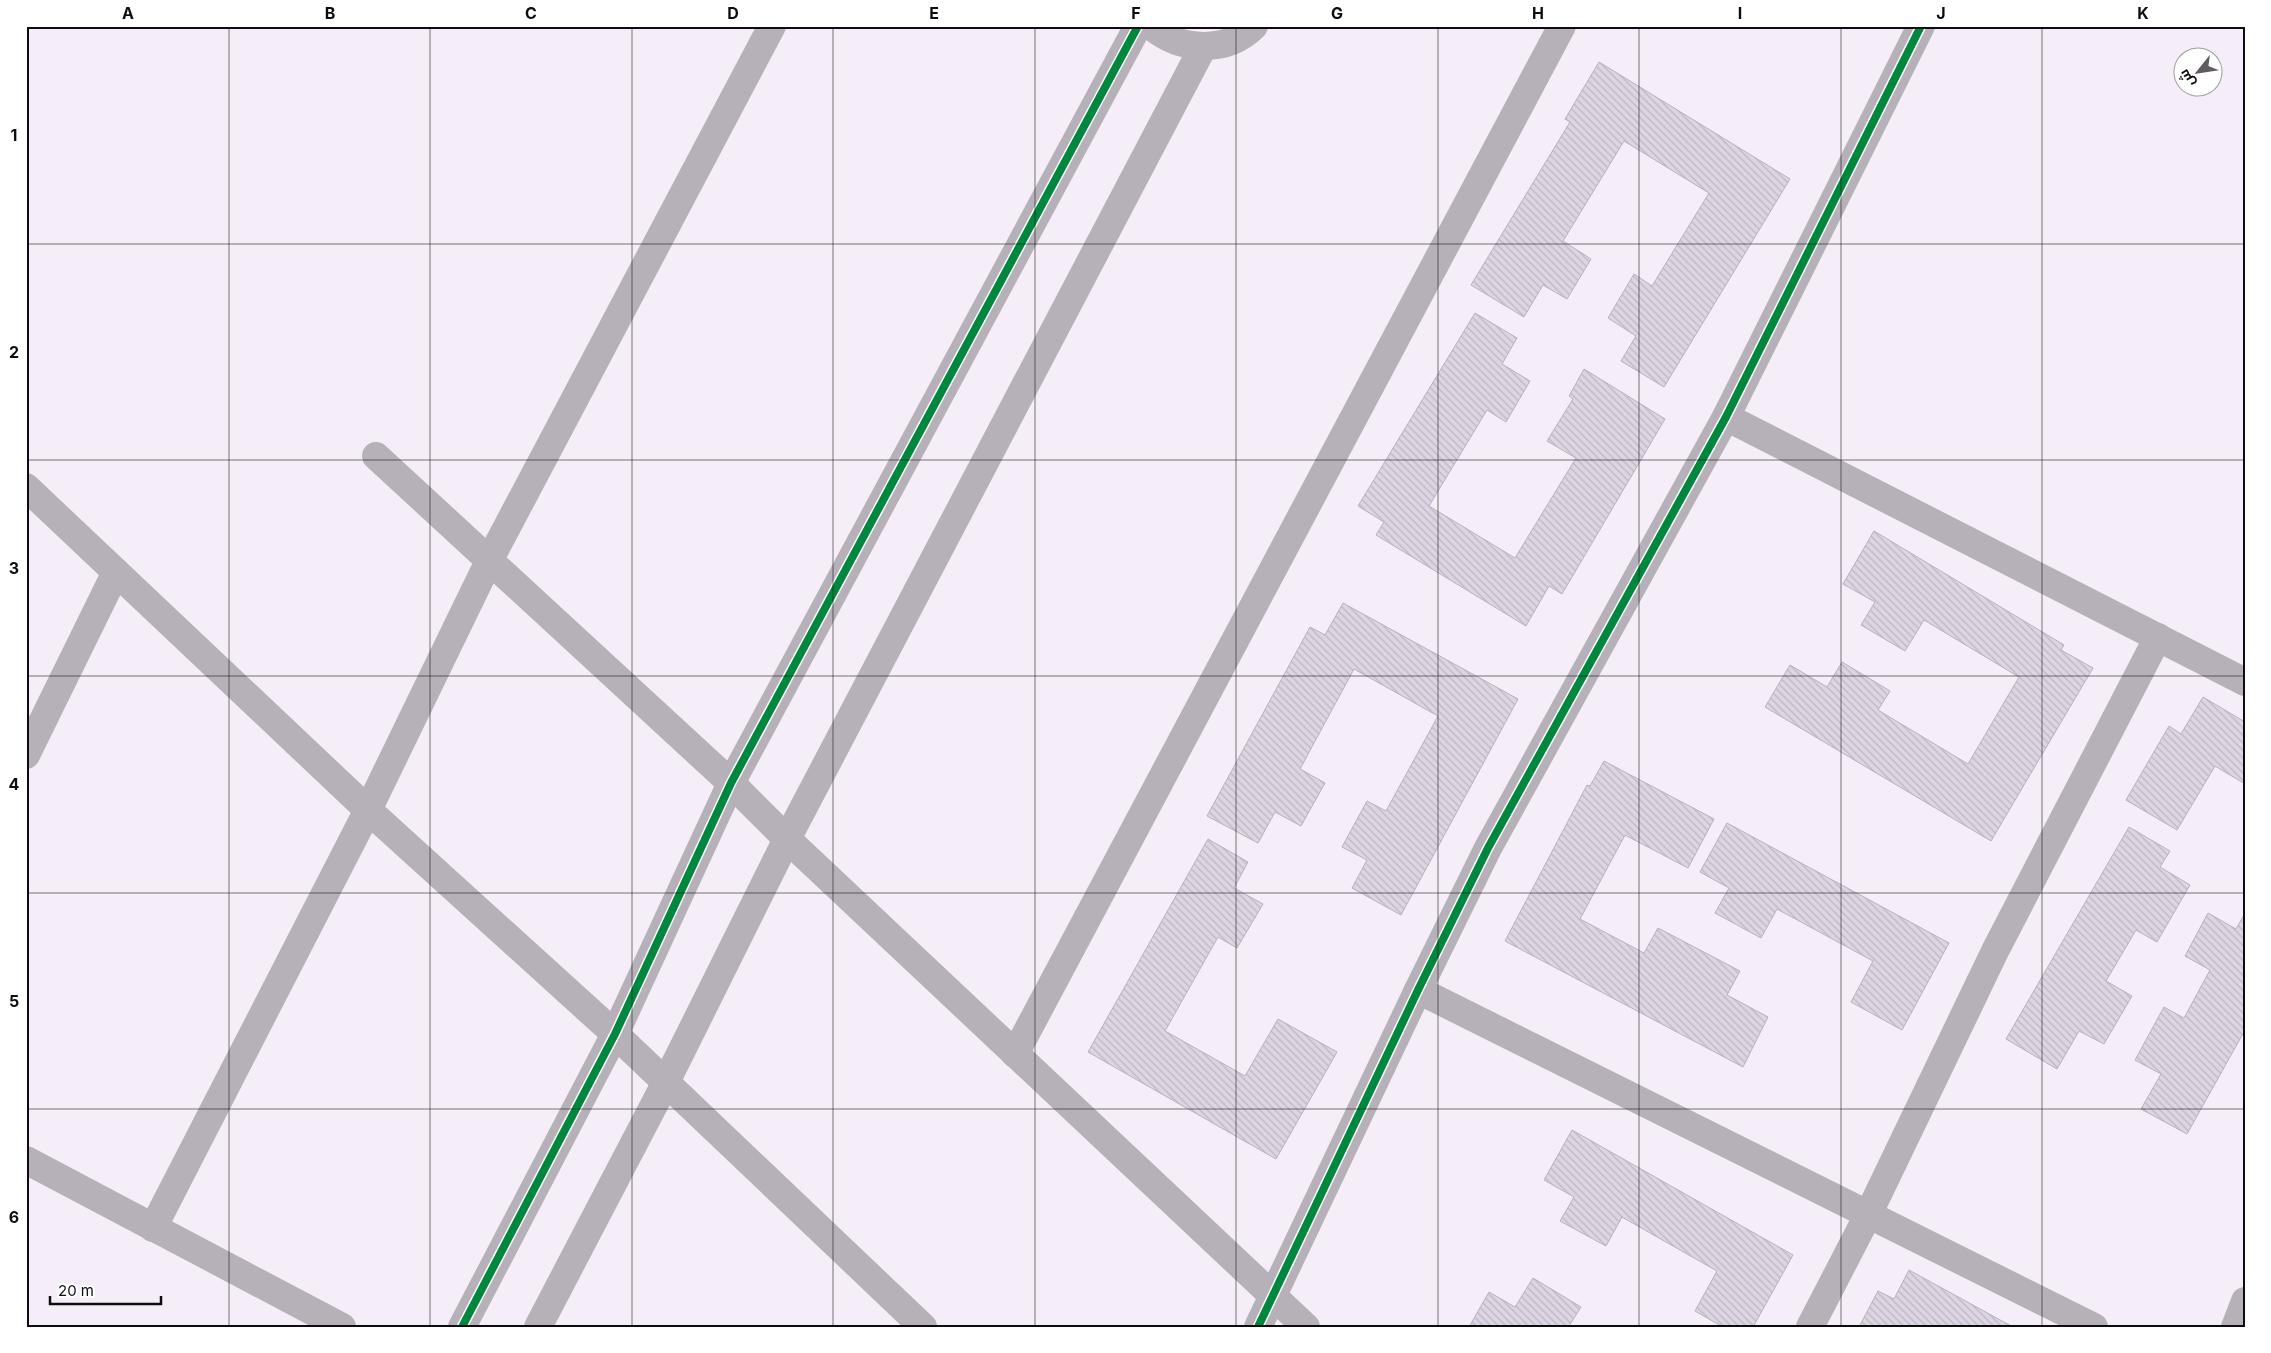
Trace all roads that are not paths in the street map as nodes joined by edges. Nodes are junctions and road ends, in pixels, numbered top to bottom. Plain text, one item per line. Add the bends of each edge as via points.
1 (772, 26) edge
2 (1138, 26) edge
3 (1151, 26) edge
4 (1254, 26) edge
5 (1562, 26) edge
6 (1921, 26) edge
7 (1203, 47) junction
8 (1726, 417) junction
9 (376, 456) dead end
10 (26, 487) edge
11 (489, 561) junction
12 (116, 572) junction
13 (2158, 637) junction
14 (2245, 682) edge
15 (26, 755) edge
16 (731, 784) junction
17 (368, 810) junction
18 (787, 839) junction
19 (1418, 990) junction
20 (615, 1034) junction
21 (1015, 1054) junction
22 (666, 1082) junction
23 (26, 1160) edge
24 (1868, 1215) junction
25 (153, 1228) junction
26 (1274, 1296) junction
27 (2245, 1300) edge
28 (342, 1327) edge
29 (462, 1327) edge
30 (538, 1327) edge
31 (923, 1327) edge
32 (1258, 1327) edge
33 (1306, 1327) edge
34 (1810, 1327) edge
35 (2094, 1327) edge
36 (2235, 1327) edge

1 - 11 street
2 - 16 street
3 - 7 street via 1180,44
4 - 7 street via 1227,43
5 - 21 street
6 - 8 street
7 - 18 street
8 - 13 street
8 - 19 street via 1488,848
9 - 11 street
10 - 12 street
11 - 16 street
11 - 17 street
12 - 15 street
12 - 17 street
13 - 14 street
13 - 24 street via 1994,951
16 - 18 street
16 - 20 street
17 - 20 street
17 - 25 street
18 - 21 street
18 - 22 street
19 - 24 street
19 - 26 street
20 - 22 street
20 - 29 street
21 - 26 street
22 - 30 street
22 - 31 street
23 - 25 street
24 - 34 street
24 - 35 street
25 - 28 street
26 - 32 street
26 - 33 street
27 - 36 street

